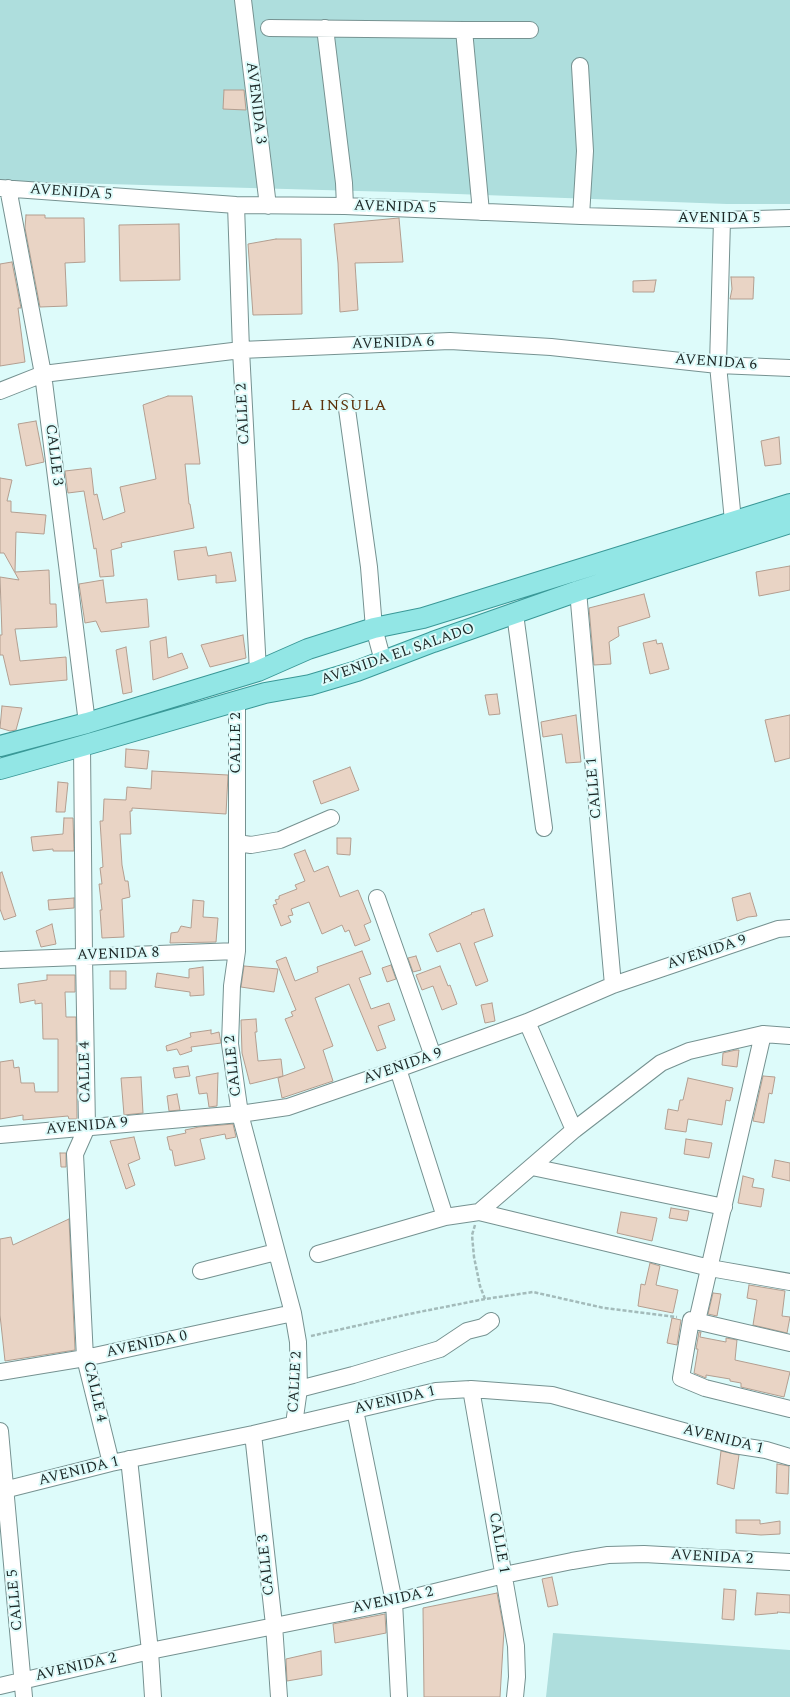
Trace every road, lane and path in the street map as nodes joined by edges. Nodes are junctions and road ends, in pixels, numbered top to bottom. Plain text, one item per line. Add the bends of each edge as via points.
1 (243, 0) edge
2 (269, 28) dead end
3 (325, 28) junction
4 (464, 30) junction
5 (530, 30) dead end
6 (580, 66) dead end
7 (4, 188) edge
8 (236, 205) junction
9 (268, 206) junction
10 (345, 206) junction
11 (481, 212) junction
12 (581, 216) junction
13 (790, 218) edge
14 (722, 220) junction
15 (241, 350) junction
16 (718, 365) junction
17 (790, 368) edge
18 (42, 374) junction
19 (0, 391) edge
20 (346, 402) dead end
21 (790, 504) edge
22 (733, 521) junction
23 (790, 523) edge
24 (578, 592) junction
25 (515, 614) junction
26 (374, 628) junction
27 (383, 661) junction
28 (258, 672) junction
29 (237, 701) junction
30 (87, 723) junction
31 (0, 746) edge
32 (82, 746) junction
33 (0, 769) edge
34 (331, 818) dead end
35 (544, 828) dead end
36 (237, 843) junction
37 (377, 898) dead end
38 (790, 928) edge
39 (237, 950) junction
40 (84, 956) junction
41 (0, 960) edge
42 (612, 985) junction
43 (527, 1022) junction
44 (763, 1034) junction
45 (790, 1036) edge
46 (433, 1056) junction
47 (398, 1069) junction
48 (240, 1114) junction
49 (87, 1127) junction
50 (574, 1130) junction
51 (0, 1135) edge
52 (532, 1167) junction
53 (724, 1207) junction
54 (479, 1212) junction
55 (445, 1217) junction
56 (276, 1252) junction
57 (318, 1254) dead end
58 (710, 1268) junction
59 (201, 1271) dead end
60 (790, 1282) edge
61 (485, 1299) junction
62 (293, 1313) junction
63 (694, 1320) junction
64 (491, 1321) dead end
65 (297, 1339) junction
66 (790, 1343) edge
67 (86, 1358) junction
68 (0, 1372) edge
69 (299, 1389) junction
70 (471, 1389) junction
71 (790, 1409) edge
72 (355, 1410) junction
73 (294, 1424) junction
74 (0, 1431) edge
75 (253, 1434) junction
76 (766, 1450) junction
77 (790, 1451) edge
78 (790, 1457) edge
79 (129, 1460) junction
80 (111, 1463) junction
81 (3, 1491) edge
82 (790, 1562) edge
83 (504, 1575) junction
84 (394, 1602) junction
85 (274, 1625) junction
86 (150, 1651) junction
87 (24, 1680) junction
88 (0, 1686) edge
89 (24, 1697) edge
90 (153, 1697) edge
91 (279, 1697) edge
92 (399, 1697) edge
93 (515, 1697) edge

1 - 9 street, AVENIDA 3
2 - 3 street
3 - 4 street
3 - 10 street
4 - 5 street
4 - 11 street
6 - 12 street via 585,151
7 - 8 street, AVENIDA 5
7 - 18 street, CALLE 3
8 - 9 street, AVENIDA 5
8 - 15 street, CALLE 2
9 - 10 street, AVENIDA 5
10 - 11 street, AVENIDA 5
11 - 12 street, AVENIDA 5
12 - 14 street, AVENIDA 5
13 - 14 street, AVENIDA 5
14 - 16 street
15 - 16 street, AVENIDA 6 via 450,341 551,347
15 - 18 street, AVENIDA 6
15 - 28 street, CALLE 2
16 - 17 street, AVENIDA 6
16 - 22 street
18 - 19 street, AVENIDA 6
18 - 30 street, CALLE 3
20 - 26 street via 369,567
21 - 22 main road, AVENIDA EL SALADO
22 - 26 main road, AVENIDA EL SALADO via 423,618
23 - 24 main road, AVENIDA EL SALADO
24 - 25 main road, AVENIDA EL SALADO
24 - 42 street, CALLE 1
25 - 27 main road, AVENIDA EL SALADO
25 - 35 street
26 - 27 street
26 - 28 main road, AVENIDA EL SALADO via 308,649
27 - 29 main road, AVENIDA EL SALADO via 310,685
28 - 30 main road, AVENIDA EL SALADO
29 - 32 main road, AVENIDA EL SALADO
29 - 36 street, CALLE 2
30 - 31 main road, AVENIDA EL SALADO
32 - 33 main road, AVENIDA EL SALADO
32 - 40 street, CALLE 4
34 - 36 street via 280,840 251,845
36 - 39 street, CALLE 2
37 - 46 street
38 - 42 street, AVENIDA 9
39 - 40 street, AVENIDA 8
39 - 48 street, CALLE 2 via 232,986 230,1044
40 - 41 street, AVENIDA 8
40 - 49 street, CALLE 4
42 - 43 street, AVENIDA 9
43 - 46 street, AVENIDA 9
43 - 50 street
44 - 45 street
44 - 50 street via 689,1052 661,1063
44 - 53 street
46 - 47 street, AVENIDA 9
47 - 48 street, AVENIDA 9 via 288,1107
47 - 55 street
48 - 49 street, AVENIDA 9
48 - 56 street, CALLE 2
49 - 51 street, AVENIDA 9
49 - 67 street, CALLE 4 via 75,1154
50 - 52 street
52 - 53 street
52 - 54 street
53 - 58 street
54 - 55 street
54 - 58 street
54 - 61 path via 472,1235 478,1278
55 - 57 street
56 - 59 street
56 - 62 street, CALLE 2
58 - 60 street
58 - 63 street
61 - 63 path via 534,1292 604,1308
61 - 65 path
62 - 65 street, CALLE 2
62 - 67 street, AVENIDA 0
63 - 66 street
63 - 71 street via 681,1378 705,1388
64 - 69 street via 483,1327 466,1331 440,1349 353,1376
65 - 69 street, CALLE 2
67 - 68 street, AVENIDA 0
67 - 80 street, CALLE 4
69 - 73 street, CALLE 2
70 - 72 street, AVENIDA 1 via 436,1391
70 - 76 street, AVENIDA 1 via 552,1395 734,1445
70 - 83 street, CALLE 1
72 - 73 street, AVENIDA 1
72 - 84 street
73 - 75 street, AVENIDA 1
74 - 81 street, CALLE 5
75 - 79 street, AVENIDA 1
75 - 85 street, CALLE 3
76 - 77 street
76 - 78 street, AVENIDA 1
79 - 80 street, AVENIDA 1
79 - 86 street
80 - 81 street, AVENIDA 1
81 - 87 street, CALLE 5
82 - 83 street, AVENIDA 2 via 644,1554 608,1555
83 - 84 street, AVENIDA 2
83 - 93 street, CALLE 1 via 516,1646
84 - 85 street, AVENIDA 2
84 - 92 street
85 - 86 street, AVENIDA 2
85 - 91 street, CALLE 3
86 - 87 street, AVENIDA 2
86 - 90 street
87 - 88 street, AVENIDA 2
87 - 89 street, CALLE 5

